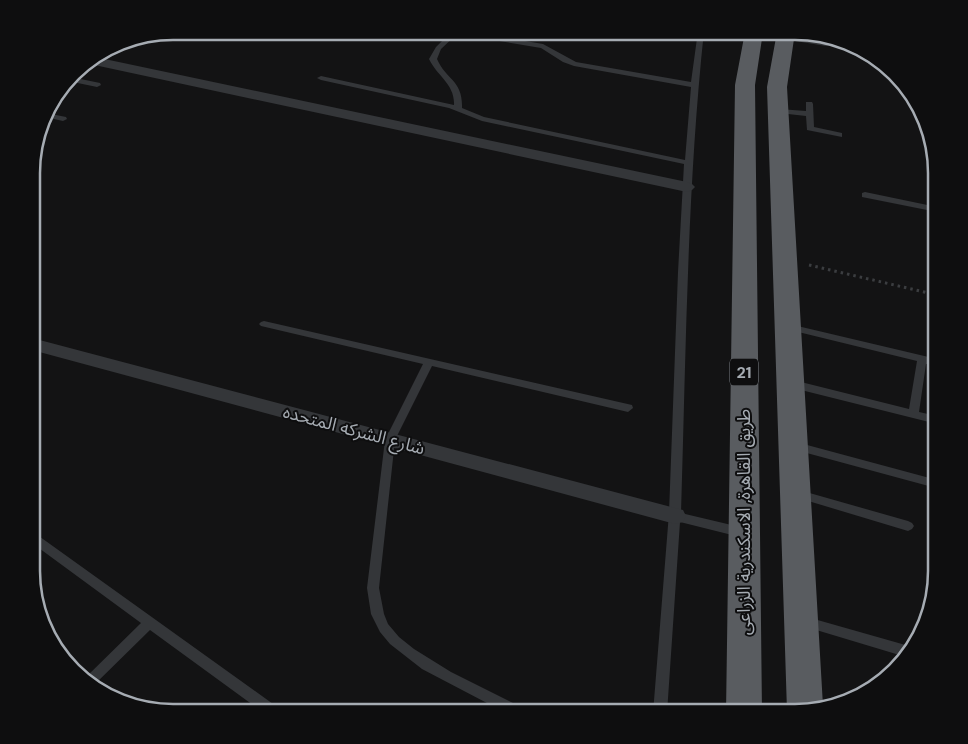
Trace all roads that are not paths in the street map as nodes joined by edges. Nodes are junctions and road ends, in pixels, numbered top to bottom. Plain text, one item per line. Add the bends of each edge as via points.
1 (446, 40) edge
2 (505, 40) edge
3 (700, 40) edge
4 (753, 40) edge
5 (784, 40) edge
6 (99, 62) edge
7 (321, 78) dead end
8 (77, 81) edge
9 (97, 85) dead end
10 (694, 85) junction
11 (809, 104) dead end
12 (458, 109) junction
13 (779, 111) junction
14 (809, 114) junction
15 (53, 117) edge
16 (63, 119) dead end
17 (839, 135) dead end
18 (689, 163) junction
19 (687, 187) junction
20 (865, 195) dead end
21 (928, 208) edge
22 (264, 324) dead end
23 (787, 326) junction
24 (40, 346) edge
25 (922, 359) junction
26 (928, 360) edge
27 (429, 362) junction
28 (790, 383) junction
29 (628, 408) dead end
30 (913, 414) junction
31 (928, 418) edge
32 (390, 440) junction
33 (792, 445) junction
34 (928, 482) edge
35 (794, 493) junction
36 (675, 516) junction
37 (908, 526) dead end
38 (744, 532) junction
39 (40, 542) edge
40 (800, 620) junction
41 (150, 622) junction
42 (902, 650) edge
43 (93, 678) edge
44 (264, 704) edge
45 (503, 704) edge
46 (661, 704) edge
47 (744, 704) edge
48 (804, 704) edge

1 - 12 lane via 433,59 455,87
2 - 10 lane via 543,46 574,64
3 - 10 lane
4 - 38 highway, طريق القاهرة, الاسكندرية الزراعى / 21 via 745,85
5 - 13 highway via 777,88
6 - 19 street
7 - 12 lane
8 - 9 lane
10 - 18 lane
11 - 14 lane
12 - 18 lane via 482,119
13 - 14 lane
13 - 23 highway
14 - 17 lane via 810,128
15 - 16 lane
18 - 19 lane
19 - 36 lane
20 - 21 lane
22 - 27 lane
23 - 25 lane
23 - 28 highway
24 - 32 street, شارع الشركه المتحده
25 - 26 lane
25 - 30 lane
27 - 29 lane
27 - 32 lane
28 - 30 lane
28 - 33 highway
30 - 31 lane
32 - 36 street, شارع الشركه المتحده
32 - 45 lane via 373,588 384,628 416,659
33 - 34 lane
33 - 35 highway
35 - 37 lane
35 - 40 highway
36 - 38 lane
36 - 46 lane
38 - 47 highway, طريق القاهرة, الاسكندرية الزراعى / 21
39 - 41 lane
40 - 42 lane
40 - 48 highway
41 - 43 lane
41 - 44 lane

